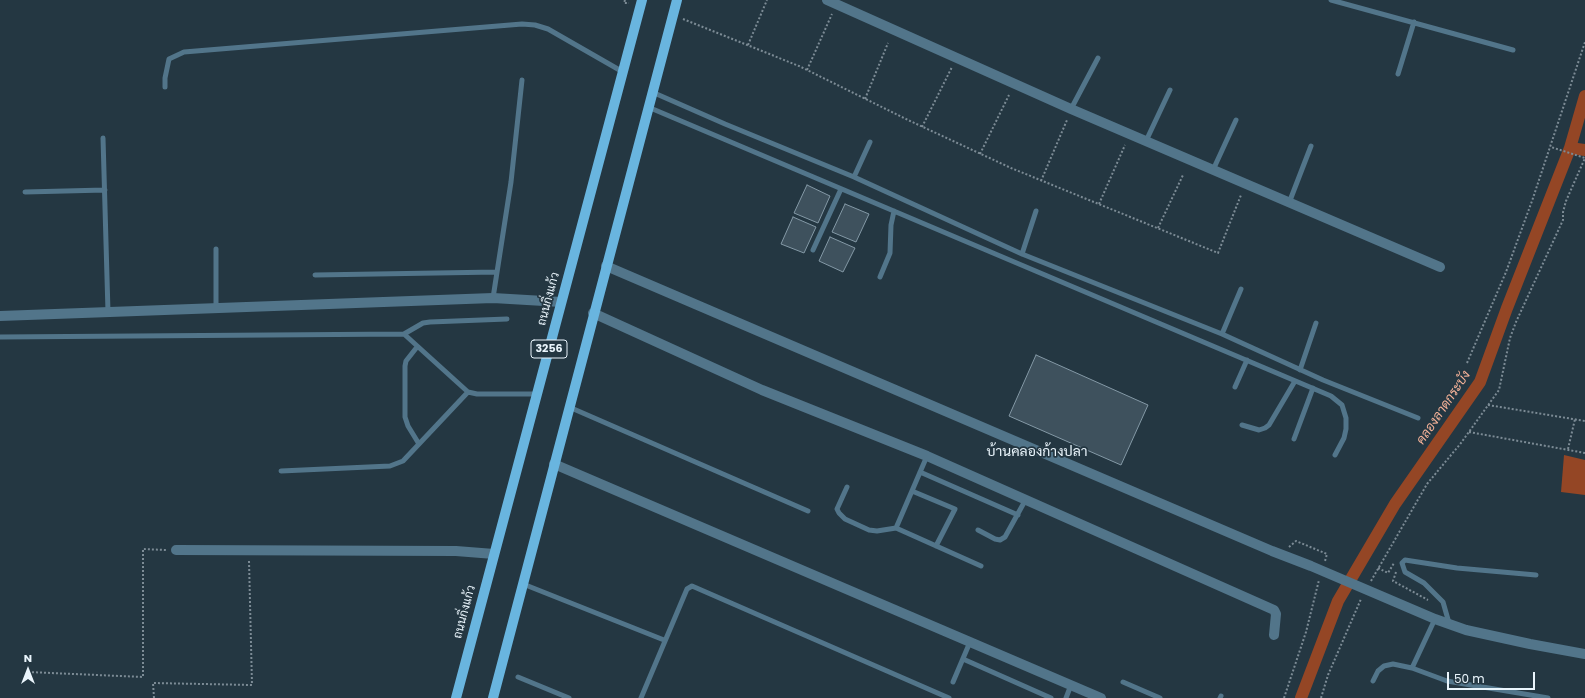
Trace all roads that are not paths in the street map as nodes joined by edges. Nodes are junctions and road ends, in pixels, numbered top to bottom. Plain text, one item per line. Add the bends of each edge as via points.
1 (642, 0) edge
2 (677, 0) edge
3 (827, 0) edge
4 (1331, 0) edge
5 (1414, 22) junction
6 (1513, 50) dead end
7 (1098, 58) dead end
8 (623, 72) junction
9 (1398, 74) dead end
10 (522, 80) dead end
11 (165, 87) dead end
12 (1170, 90) dead end
13 (652, 92) junction
14 (648, 107) junction
15 (1071, 109) junction
16 (1236, 120) dead end
17 (103, 138) dead end
18 (1146, 141) junction
19 (870, 142) dead end
20 (1311, 146) dead end
21 (1213, 170) junction
22 (854, 177) junction
23 (841, 189) junction
24 (105, 190) junction
25 (25, 192) dead end
26 (1289, 203) junction
27 (894, 211) junction
28 (1036, 211) dead end
29 (216, 249) dead end
30 (813, 250) dead end
31 (1022, 254) junction
32 (606, 266) junction
33 (1440, 267) dead end
34 (497, 272) junction
35 (315, 275) dead end
36 (880, 277) dead end
37 (1241, 289) dead end
38 (493, 298) junction
39 (562, 302) junction
40 (216, 308) junction
41 (108, 312) junction
42 (593, 314) junction
43 (0, 316) edge
44 (507, 319) dead end
45 (1316, 323) dead end
46 (404, 334) junction
47 (1222, 334) junction
48 (0, 337) edge
49 (417, 347) junction
50 (1247, 360) junction
51 (1300, 370) junction
52 (1295, 380) junction
53 (1235, 387) dead end
54 (1313, 388) junction
55 (468, 392) junction
56 (537, 394) junction
57 (569, 407) junction
58 (1418, 418) dead end
59 (1242, 425) dead end
60 (1294, 439) dead end
61 (419, 444) junction
62 (1335, 455) dead end
63 (927, 456) junction
64 (554, 464) junction
65 (281, 471) dead end
66 (920, 472) junction
67 (847, 486) dead end
68 (912, 491) junction
69 (1026, 499) junction
70 (808, 511) dead end
71 (1018, 515) junction
72 (896, 528) junction
73 (978, 530) dead end
74 (936, 546) junction
75 (176, 550) road end
76 (494, 554) junction
77 (981, 566) dead end
78 (1536, 575) dead end
79 (523, 584) junction
80 (1435, 619) junction
81 (1449, 624) junction
82 (1274, 635) dead end
83 (664, 640) junction
84 (970, 642) junction
85 (1585, 654) edge
86 (963, 659) junction
87 (1412, 668) junction
88 (518, 677) dead end
89 (1373, 681) dead end
90 (953, 682) dead end
91 (1123, 682) dead end
92 (1071, 685) junction
93 (1040, 696) edge
94 (1532, 697) edge
95 (456, 698) edge
96 (493, 698) edge
97 (569, 698) edge
98 (641, 698) edge
99 (949, 698) edge
100 (1051, 698) edge
101 (1066, 698) edge
102 (1101, 698) edge
103 (1160, 698) edge
104 (1548, 698) edge

1 - 8 main road, ถนนกิ่งแก้ว / 3256
2 - 13 main road, 3256
3 - 15 street
4 - 5 lane
5 - 6 lane
5 - 9 lane
7 - 15 lane
8 - 11 lane via 548,29 522,24 184,52 169,59 164,78
8 - 39 main road, ถนนกิ่งแก้ว / 3256
10 - 34 lane via 511,182
12 - 18 lane
13 - 14 main road, 3256
13 - 22 lane
14 - 23 lane
14 - 32 main road, 3256
15 - 18 street
16 - 21 lane
17 - 24 lane
18 - 21 street
19 - 22 lane
20 - 26 lane
21 - 26 street
22 - 31 lane
23 - 27 lane
23 - 30 lane
24 - 25 lane
24 - 41 lane
26 - 33 street
27 - 36 lane via 890,253
27 - 50 lane
28 - 31 lane
29 - 40 lane
31 - 47 lane
32 - 42 main road, 3256
32 - 80 street
34 - 35 lane
34 - 38 lane
37 - 47 lane
38 - 39 street
38 - 40 street
39 - 56 main road, ถนนกิ่งแก้ว / 3256
40 - 41 street
41 - 43 street
42 - 57 main road, 3256
42 - 63 street via 762,390
44 - 46 lane via 423,323
45 - 51 lane
46 - 48 lane
46 - 49 lane
47 - 51 lane
49 - 55 lane
49 - 61 lane via 405,366 405,417
50 - 52 lane
50 - 53 lane
51 - 58 lane
52 - 54 lane
52 - 59 lane via 1269,425 1259,430
54 - 60 lane
54 - 62 lane via 1332,396 1342,405 1346,429
55 - 56 lane
55 - 61 lane
56 - 76 main road, ถนนกิ่งแก้ว / 3256
57 - 64 main road, 3256
57 - 70 lane
61 - 65 lane via 403,460 390,466
63 - 66 lane
63 - 69 street
64 - 79 main road, 3256
64 - 84 street
66 - 68 lane
66 - 71 lane
67 - 72 lane via 837,509 845,519 868,530
68 - 72 lane
68 - 74 lane via 955,509
69 - 71 lane
69 - 82 street via 1274,610
71 - 73 lane via 1005,537 1000,540
72 - 74 lane
74 - 77 lane
75 - 76 street via 456,551
76 - 95 main road, ถนนกิ่งแก้ว / 3256
78 - 81 lane via 1457,568 1405,560 1402,563 1404,572 1424,583 1443,602
79 - 83 lane
79 - 96 main road, 3256
80 - 81 street
80 - 87 lane
81 - 85 street via 1466,630
83 - 98 lane
83 - 99 lane via 687,589 692,586
84 - 86 lane
84 - 92 street
86 - 90 lane
86 - 93 lane
87 - 89 lane via 1393,664 1384,666
87 - 94 lane via 1447,681
88 - 97 lane
91 - 103 lane
92 - 101 lane
92 - 102 street
93 - 100 lane
94 - 104 lane

